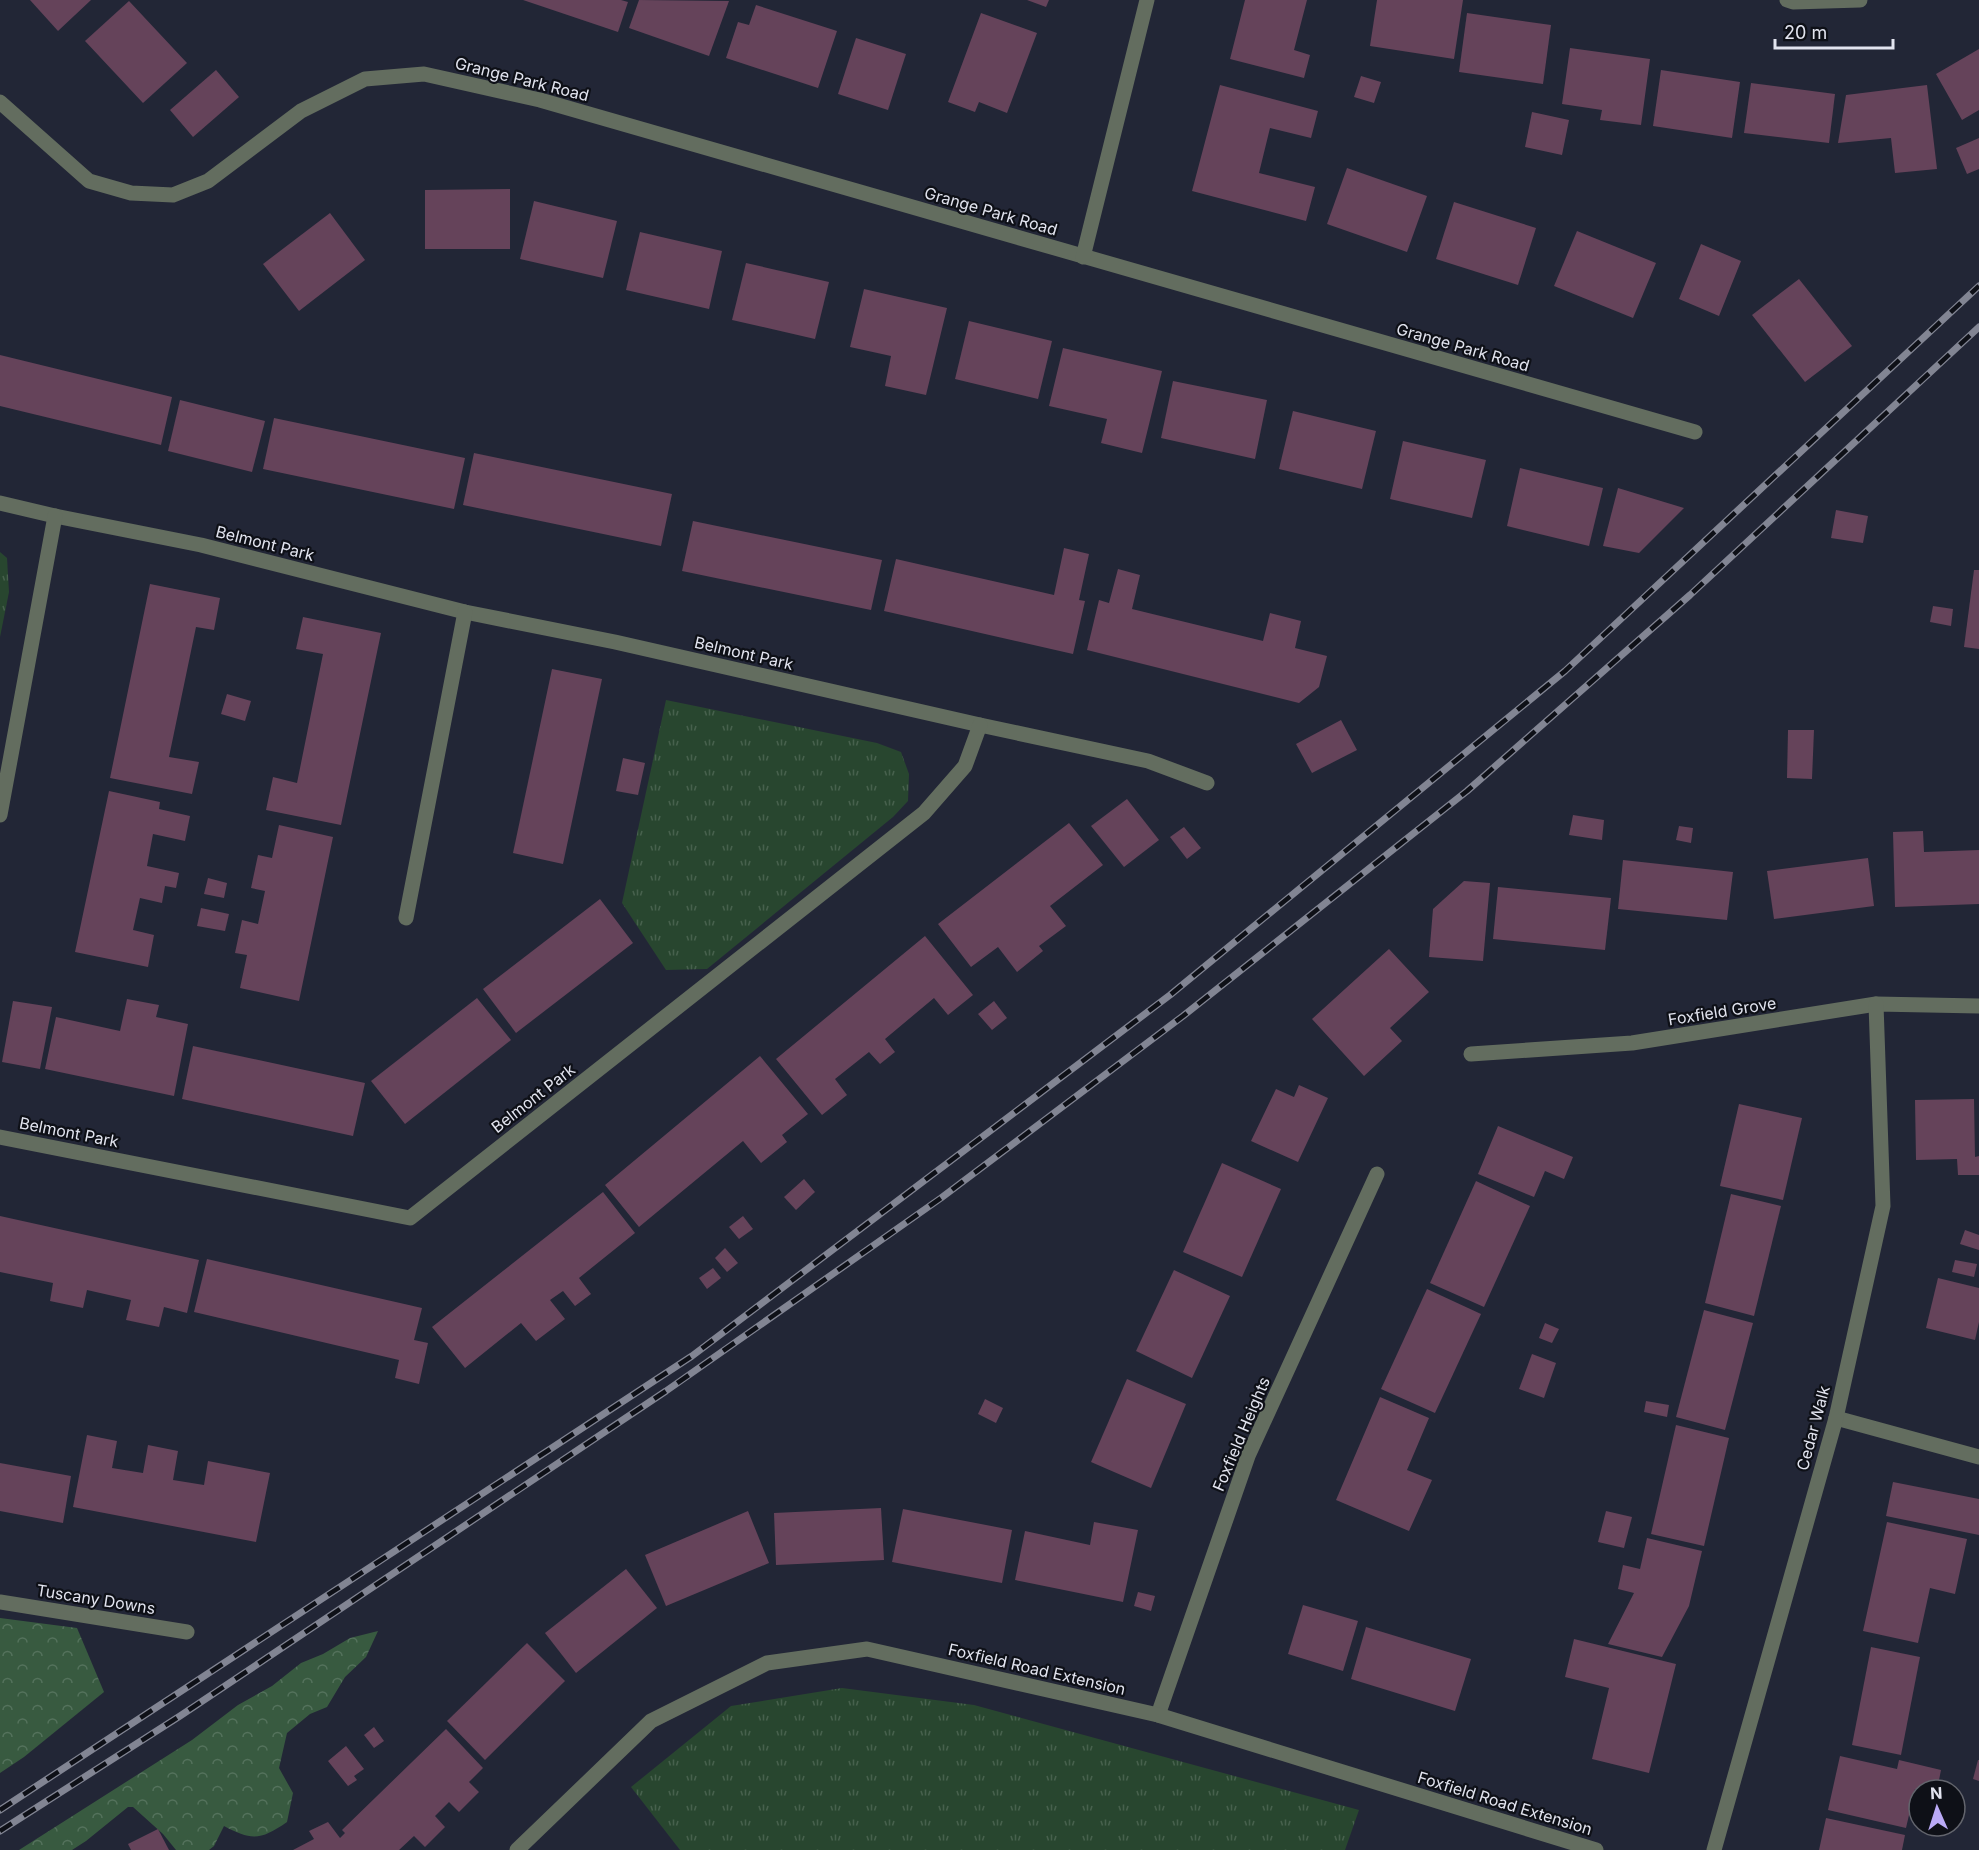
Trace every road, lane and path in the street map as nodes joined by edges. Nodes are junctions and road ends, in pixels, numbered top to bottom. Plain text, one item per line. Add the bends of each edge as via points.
1 (1147, 0) edge
2 (1787, 0) edge
3 (1860, 0) edge
4 (0, 102) edge
5 (1083, 257) junction
6 (1695, 432) dead end
7 (0, 503) edge
8 (55, 516) junction
9 (465, 612) junction
10 (980, 725) junction
11 (1207, 783) dead end
12 (0, 815) edge
13 (406, 918) dead end
14 (1876, 1004) junction
15 (1979, 1006) edge
16 (1471, 1054) dead end
17 (0, 1137) edge
18 (1377, 1174) dead end
19 (1836, 1418) junction
20 (1979, 1457) edge
21 (0, 1602) edge
22 (187, 1632) dead end
23 (1158, 1715) junction
24 (517, 1850) edge
25 (1596, 1850) edge
26 (1714, 1850) edge

1 - 5 street
2 - 3 street
4 - 5 street, Grange Park Road via 89,181 131,194 173,195 208,182 301,111 365,79 424,74 551,103
5 - 6 street, Grange Park Road
7 - 8 street, Belmont Park
8 - 9 street, Belmont Park via 201,545
8 - 12 street
9 - 10 street, Belmont Park
9 - 13 street
10 - 11 street, Belmont Park via 1149,761
10 - 17 street, Belmont Park via 965,766 924,813 410,1218
14 - 15 street, Foxfield Grove
14 - 16 street, Foxfield Grove via 1632,1044
14 - 19 street, Cedar Walk via 1883,1206
18 - 23 street, Foxfield Heights via 1248,1456
19 - 20 street
19 - 26 street, Cedar Walk
21 - 22 street, Tuscany Downs
23 - 24 street, Foxfield Road Extension via 867,1649 766,1663 651,1721
23 - 25 street, Foxfield Road Extension

